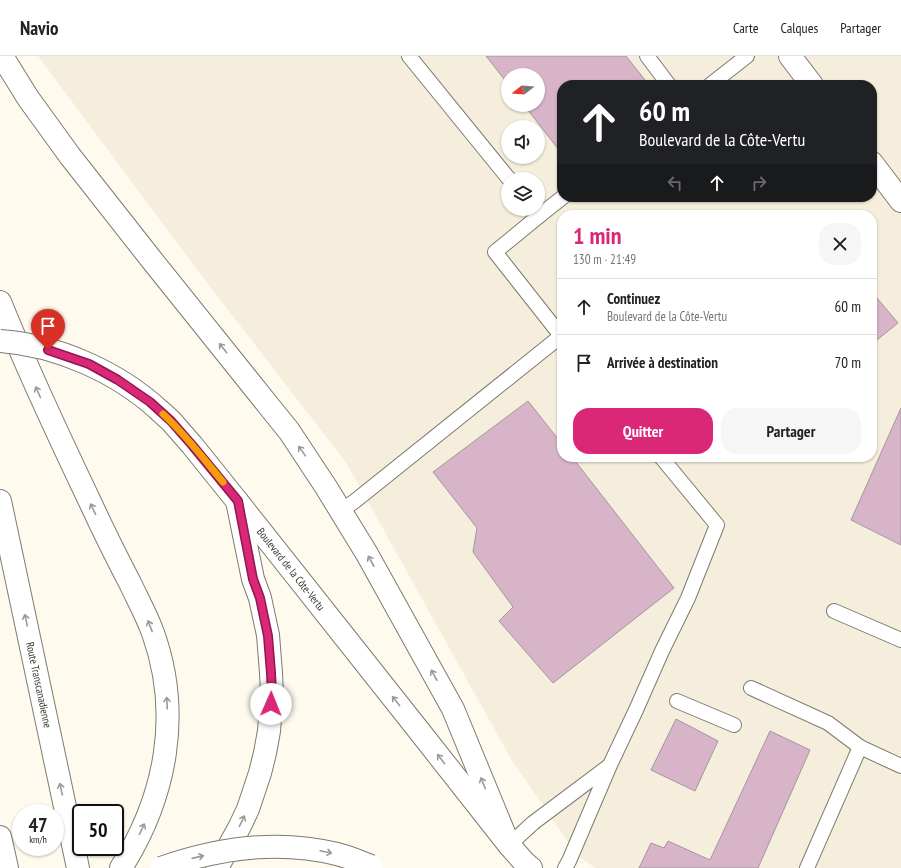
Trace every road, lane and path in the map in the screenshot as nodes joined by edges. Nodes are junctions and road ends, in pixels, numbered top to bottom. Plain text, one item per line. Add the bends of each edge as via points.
1 (2, 56) edge
2 (408, 56) edge
3 (647, 56) edge
4 (747, 56) edge
5 (790, 56) edge
6 (665, 80) edge
7 (716, 80) edge
8 (808, 80) edge
9 (877, 170) edge
10 (503, 172) edge
11 (557, 200) edge
12 (901, 201) edge
13 (545, 207) edge
14 (532, 216) edge
15 (0, 302) edge
16 (557, 331) edge
17 (557, 339) edge
18 (0, 341) edge
19 (665, 462) edge
20 (0, 501) edge
21 (238, 501) junction
22 (341, 511) junction
23 (834, 612) dead end
24 (901, 640) edge
25 (751, 688) dead end
26 (677, 700) dead end
27 (734, 725) dead end
28 (860, 747) junction
29 (610, 765) junction
30 (901, 766) edge
31 (0, 837) edge
32 (508, 845) junction
33 (373, 867) edge
34 (7, 868) edge
35 (78, 868) edge
36 (121, 868) edge
37 (161, 868) edge
38 (217, 868) edge
39 (531, 868) edge
40 (565, 868) edge
41 (808, 868) edge

22 -> 1 main road via 311,463 276,416 53,134
2 - 10 lane
3 - 6 lane
4 - 7 lane
5 - 8 main road
9 - 12 main road
11 - 13 lane
14 - 16 lane via 495,252
36 -> 15 main road via 149,815 162,775 168,730 166,683 162,663 147,617 41,399
17 - 22 lane
18 - 21 main road, Boulevard de la Côte-Vertu, bridge via 48,350 89,364 123,383 171,421
19 - 29 lane via 717,525 688,598
35 -> 20 main road, Route Transcanadienne
32 -> 21 main road, Boulevard de la Côte-Vertu
38 -> 21 main road via 248,810 260,773 269,731 272,694 268,636 253,579
32 -> 22 main road via 453,709
23 - 24 lane
25 - 28 lane via 828,723
26 - 27 lane
28 - 30 lane
28 - 41 lane
29 - 32 lane
29 - 40 lane
31 - 34 main road
32 - 39 main road, Boulevard de la Côte-Vertu
37 -> 33 main road, bridge via 197,857 260,846 319,850

